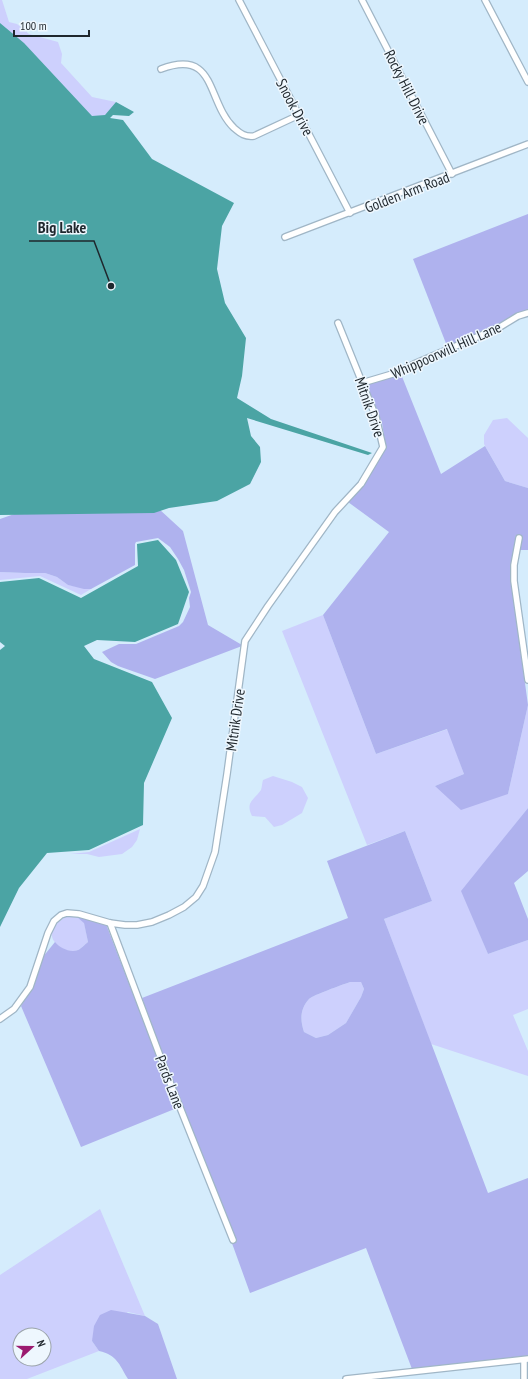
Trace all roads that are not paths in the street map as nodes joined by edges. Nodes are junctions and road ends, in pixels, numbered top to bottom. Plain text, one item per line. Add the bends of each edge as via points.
1 (240, 0) edge
2 (362, 0) edge
3 (484, 0) edge
4 (161, 69) dead end
5 (528, 82) edge
6 (299, 115) junction
7 (528, 144) edge
8 (452, 174) junction
9 (350, 213) junction
10 (285, 237) dead end
11 (528, 314) edge
12 (338, 323) dead end
13 (362, 383) junction
14 (519, 538) dead end
15 (528, 680) edge
16 (110, 922) junction
17 (0, 1019) edge
18 (233, 1240) dead end
19 (526, 1360) edge
20 (346, 1379) edge
21 (524, 1379) edge

1 - 6 street, Snook Drive
2 - 8 street, Rocky Hill Drive
3 - 5 street
4 - 6 street via 174,64 190,64 200,69 231,125 247,137
6 - 9 street, Snook Drive
7 - 8 street, Golden Arm Road
8 - 9 street, Golden Arm Road
9 - 10 street, Golden Arm Road
11 - 13 street, Whippoorwill Hill Lane via 518,316 500,327 399,372
12 - 13 street, Mitnik Drive
13 - 16 street, Mitnik Drive via 379,424 384,447 361,484 335,512 245,641 215,852 203,886 196,897 184,907 152,922 125,925
14 - 15 street via 514,581
16 - 17 street, Mitnik Drive via 67,913 54,921 30,987 14,1009
16 - 18 street, Pards Lane
19 - 20 street
19 - 21 street

